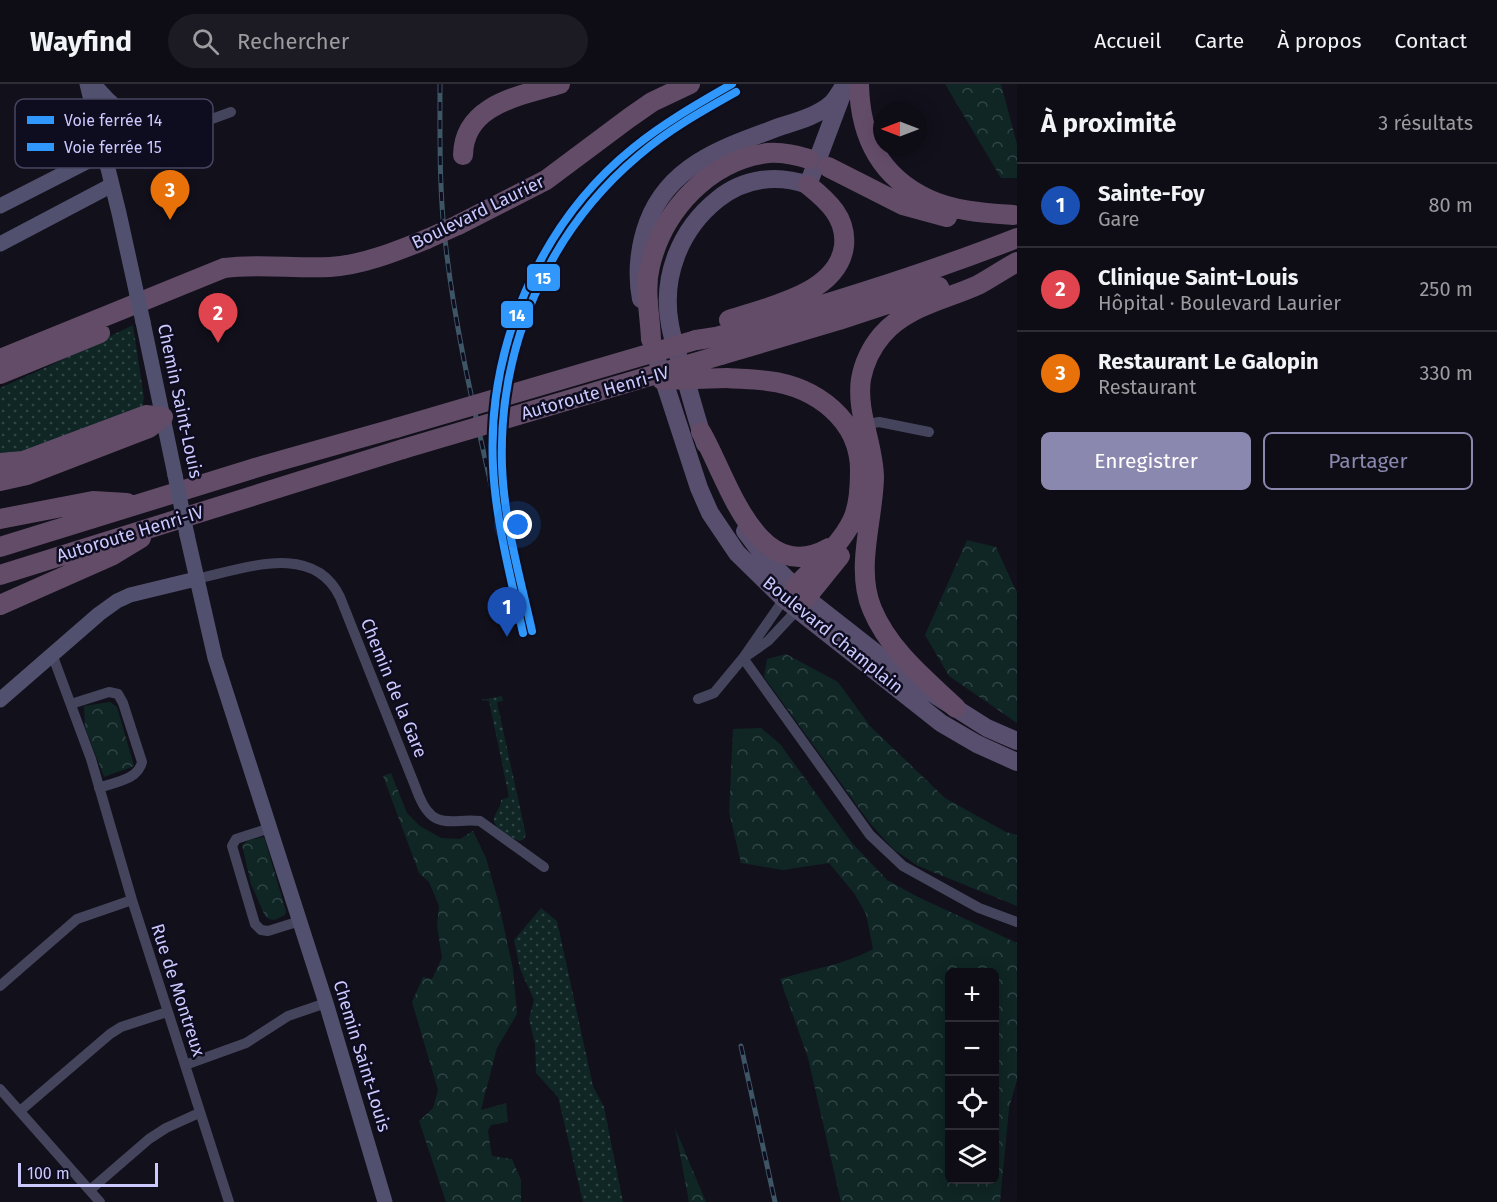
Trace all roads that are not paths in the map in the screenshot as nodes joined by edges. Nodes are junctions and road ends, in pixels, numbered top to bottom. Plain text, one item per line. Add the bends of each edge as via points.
1 (87, 84) edge
2 (94, 84) edge
3 (560, 84) edge
4 (690, 84) edge
5 (845, 84) edge
6 (859, 84) edge
7 (91, 99) edge
8 (108, 99) edge
9 (231, 112) dead end
10 (213, 119) edge
11 (463, 155) dead end
12 (809, 159) dead end
13 (828, 167) dead end
14 (80, 168) edge
15 (108, 168) edge
16 (112, 185) junction
17 (808, 185) junction
18 (0, 206) edge
19 (1015, 215) edge
20 (1017, 238) edge
21 (0, 244) edge
22 (1017, 260) edge
23 (651, 339) junction
24 (712, 339) junction
25 (1, 361) edge
26 (642, 380) junction
27 (163, 417) junction
28 (857, 427) junction
29 (701, 432) junction
30 (929, 432) dead end
31 (0, 464) edge
32 (0, 481) edge
33 (873, 491) junction
34 (142, 503) junction
35 (0, 519) edge
36 (168, 522) junction
37 (834, 546) junction
38 (0, 547) edge
39 (0, 575) edge
40 (196, 579) junction
41 (795, 599) junction
42 (0, 605) edge
43 (52, 654) junction
44 (743, 658) junction
45 (698, 699) dead end
46 (0, 700) edge
47 (72, 704) junction
48 (956, 708) junction
49 (1017, 741) edge
50 (1017, 762) edge
51 (99, 788) junction
52 (270, 828) junction
53 (544, 867) dead end
54 (132, 900) junction
55 (300, 921) junction
56 (1017, 922) edge
57 (0, 986) edge
58 (326, 1003) junction
59 (167, 1012) junction
60 (185, 1065) junction
61 (0, 1089) edge
62 (20, 1111) junction
63 (199, 1113) junction
64 (90, 1190) junction
65 (100, 1202) edge
66 (229, 1202) edge
67 (385, 1202) edge

1 - 7 street, Chemin Saint-Louis
2 - 8 street
3 - 11 highway via 497,104 481,114 463,141
4 - 25 highway, Boulevard Laurier, bridge via 652,102 546,180 427,239 378,257 332,267 240,266 154,310
5 - 17 main road, Boulevard Champlain
5 - 23 main road, Boulevard Champlain via 832,103 815,114 727,146 699,160 672,183 651,213 638,271
6 - 19 highway via 862,122 871,146 885,167 905,185 948,206
9 - 10 street
12 - 23 highway via 769,153 747,158 710,177 680,202 657,241 650,267 647,303
13 - 19 highway via 925,212 978,219
14 - 18 street
15 - 16 street, Chemin Saint-Louis
16 - 21 street
16 - 27 street, Chemin Saint-Louis, bridge
17 - 24 highway via 828,201 843,226 843,251 836,270 812,289
17 - 29 main road, Boulevard Champlain via 783,178 758,180 731,189 699,215 683,240 671,272 668,305 670,326
20 - 24 highway, Autoroute Henri-IV via 952,264
22 - 24 highway, Autoroute Henri-IV via 838,320
22 - 28 highway via 978,285 910,313 883,334 865,363
23 - 41 main road, Boulevard Champlain via 710,513 737,553
24 - 26 highway, Autoroute Henri-IV, bridge
24 - 34 highway, Autoroute Henri-IV, bridge
26 - 28 highway, bridge via 769,381 814,396
26 - 36 highway, Autoroute Henri-IV, bridge
27 - 31 highway via 146,415 23,461
27 - 32 highway via 149,428 27,476
27 - 40 street, Chemin Saint-Louis, bridge
28 - 30 street via 879,422
28 - 33 highway via 872,456
28 - 37 highway via 856,511 846,533
29 - 37 highway via 736,507 768,545 783,554 802,557
29 - 41 main road, Boulevard Champlain via 722,493
33 - 41 highway via 859,530
33 - 48 highway via 865,557 871,607 906,662
34 - 35 highway via 93,501
34 - 38 highway, Autoroute Henri-IV
36 - 39 highway, Autoroute Henri-IV
36 - 42 highway via 113,555
37 - 41 highway
40 - 43 street via 117,600
40 - 52 street, Chemin Saint-Louis via 215,658
40 - 53 street, Chemin de la Gare via 274,563 309,566 322,573 340,597 423,807 435,819 450,823 480,821
41 - 44 street
41 - 44 street via 768,641
41 - 48 main road, Boulevard Champlain
41 - 50 main road, Boulevard Champlain via 942,723
43 - 46 street
43 - 47 street, Rue de Montreux
44 - 45 street via 714,693
44 - 56 street via 870,834 903,866 979,908
47 - 51 street, Rue de Montreux
47 - 51 street via 109,692 118,694 142,762 135,776
48 - 49 main road, Boulevard Champlain
51 - 54 street, Rue de Montreux
52 - 55 street, Chemin Saint-Louis
52 - 55 street via 236,839 232,846 255,924 268,931
54 - 57 street via 77,920
54 - 59 street, Rue de Montreux
55 - 58 street, Chemin Saint-Louis
58 - 60 street via 288,1016 246,1043
58 - 67 street, Chemin Saint-Louis
59 - 60 street, Rue de Montreux
59 - 62 street via 110,1034
60 - 63 street, Rue de Montreux
61 - 62 street
62 - 64 street
63 - 64 street via 149,1139
63 - 66 street, Rue de Montreux
64 - 65 street

